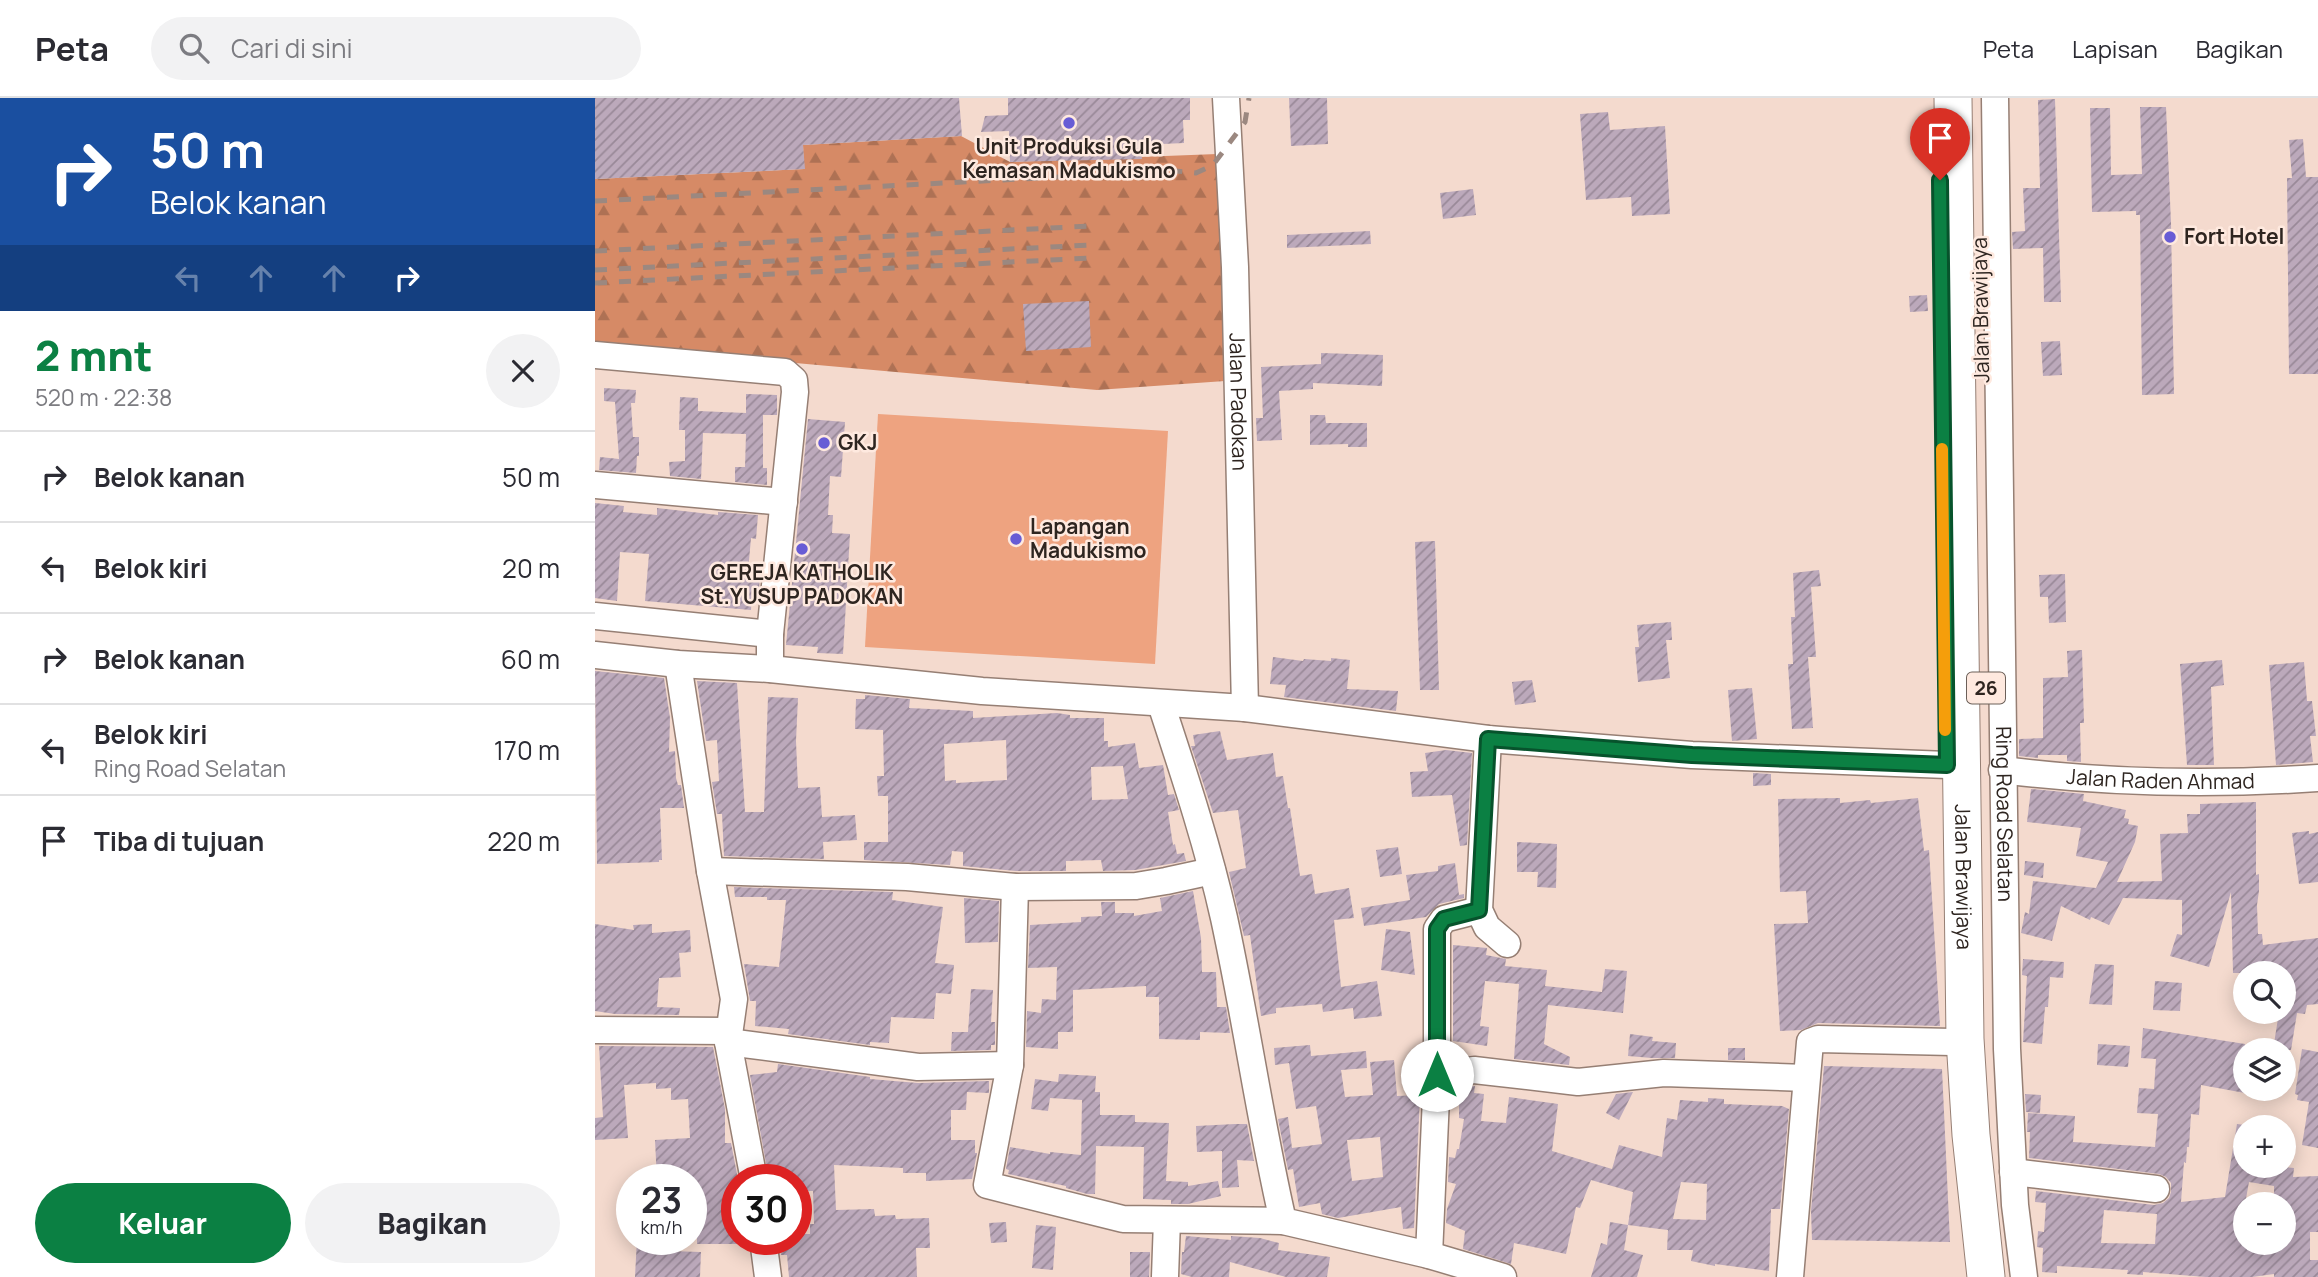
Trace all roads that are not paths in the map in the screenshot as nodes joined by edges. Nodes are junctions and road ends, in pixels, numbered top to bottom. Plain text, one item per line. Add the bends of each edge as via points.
1 (1226, 98) edge
2 (1939, 98) edge
3 (1953, 98) edge
4 (1978, 98) edge
5 (1995, 98) edge
6 (595, 355) edge
7 (595, 485) edge
8 (784, 502) junction
9 (595, 616) edge
10 (770, 634) junction
11 (595, 655) edge
12 (678, 664) junction
13 (770, 669) junction
14 (1161, 704) junction
15 (1245, 708) junction
16 (1953, 708) junction
17 (1488, 739) junction
18 (1947, 765) junction
19 (2002, 770) junction
20 (2318, 778) edge
21 (1212, 870) junction
22 (710, 871) junction
23 (1015, 887) junction
24 (1479, 910) junction
25 (1507, 944) dead end
26 (595, 1030) edge
27 (728, 1037) junction
28 (1952, 1042) junction
29 (1010, 1065) junction
30 (1437, 1075) junction
31 (1807, 1078) junction
32 (751, 1164) edge
33 (2014, 1172) junction
34 (2156, 1189) dead end
35 (1167, 1220) junction
36 (1283, 1221) junction
37 (765, 1255) edge
38 (1429, 1255) junction
39 (768, 1277) edge
40 (1165, 1277) edge
41 (1503, 1277) edge
42 (1790, 1277) edge
43 (1969, 1277) edge
44 (1986, 1277) edge
45 (2007, 1277) edge
46 (2025, 1277) edge

1 - 15 street, Jalan Padokan via 1235,267
2 - 16 street
3 - 16 highway, Jalan Brawijaya / 26
4 - 45 highway, Jalan Brawijaya / 26 via 1990,1008 1997,1176
5 - 19 street, Ring Road Selatan
6 - 8 street via 790,375 795,392
7 - 8 street
8 - 10 street
9 - 10 street
10 - 13 street
11 - 12 street
12 - 13 street
12 - 22 street
13 - 14 street
14 - 15 street
14 - 21 street
15 - 17 street
16 - 18 street
16 - 44 highway, Jalan Brawijaya / 26 via 1965,1040
17 - 18 street via 1692,755
17 - 24 street
18 - 28 street
19 - 20 street, Jalan Raden Ahmad via 2218,782
19 - 33 street, Ring Road Selatan
21 - 23 street via 1136,886
21 - 36 street
22 - 23 street via 907,877
22 - 27 street via 734,999
23 - 29 street
24 - 25 street via 1487,927
24 - 30 street via 1444,919 1437,929
26 - 27 street
27 - 29 street via 918,1067
27 - 32 street
28 - 31 street via 1816,1039 1808,1046
28 - 43 street
29 - 35 street via 987,1185 1123,1219
30 - 31 street via 1474,1070 1578,1082 1664,1073
30 - 38 street
31 - 42 street
33 - 34 street
33 - 46 street, Ring Road Selatan
35 - 36 street
35 - 40 street
36 - 38 street
37 - 39 street
38 - 41 street

